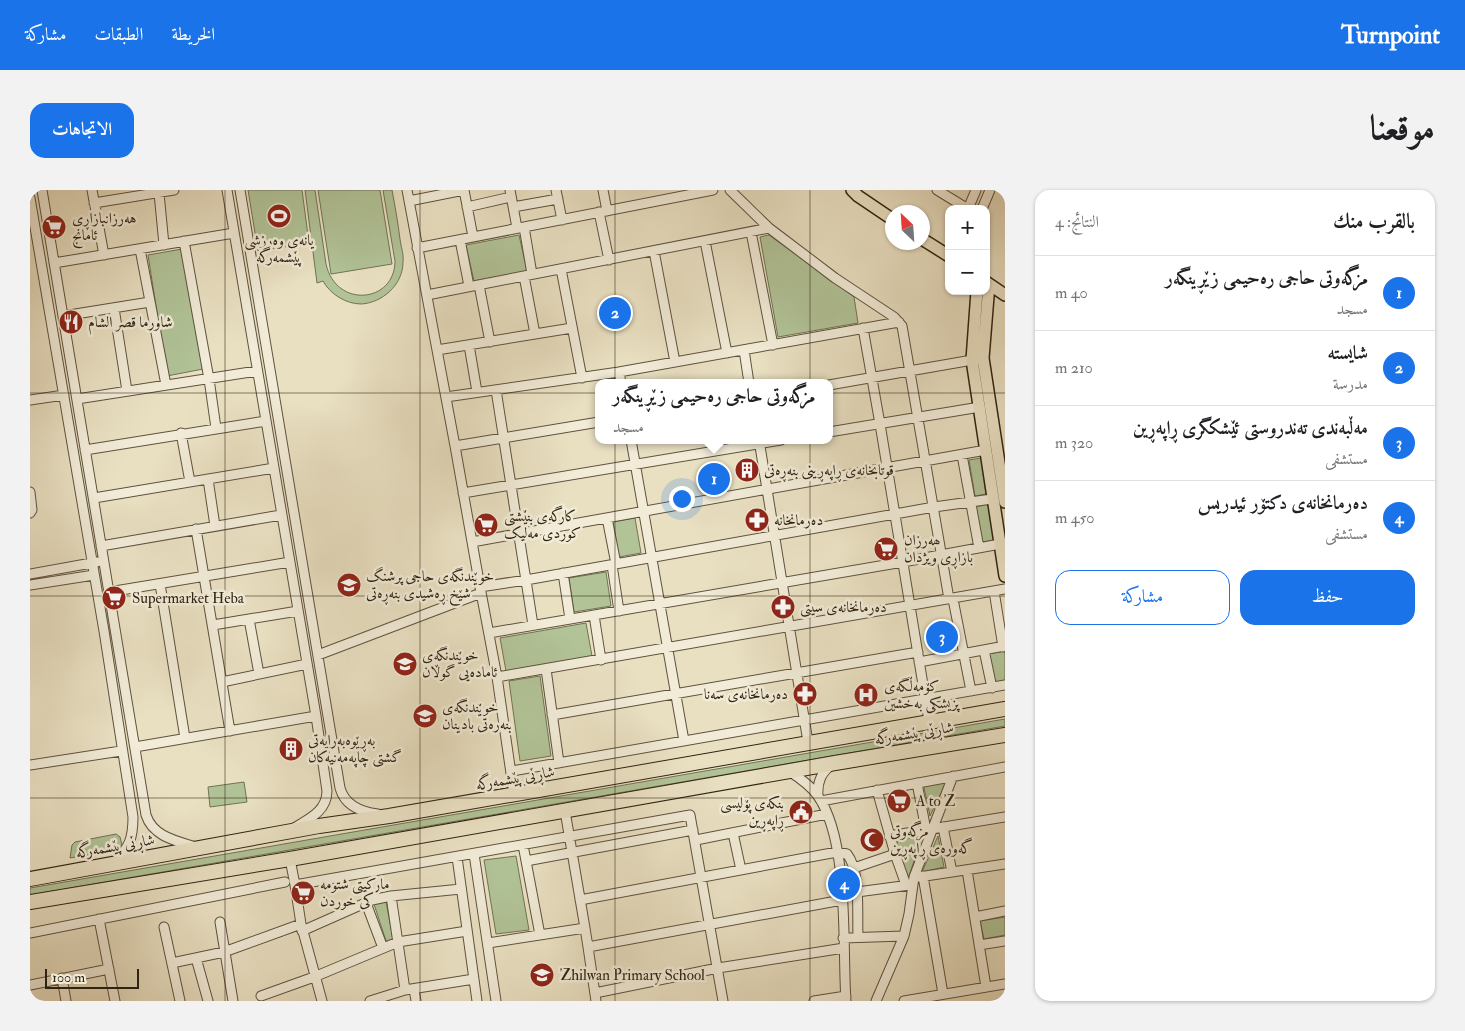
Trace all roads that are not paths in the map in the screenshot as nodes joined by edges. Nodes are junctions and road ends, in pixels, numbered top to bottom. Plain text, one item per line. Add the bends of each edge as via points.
1 (42, 190) edge
2 (92, 190) edge
3 (174, 190) edge
4 (227, 190) edge
5 (240, 190) edge
6 (406, 190) edge
7 (464, 190) edge
8 (603, 190) edge
9 (713, 190) edge
10 (730, 190) edge
11 (852, 190) edge
12 (937, 190) edge
13 (976, 190) edge
14 (990, 190) edge
15 (158, 192) junction
16 (132, 193) edge
17 (557, 194) edge
18 (30, 198) edge
19 (511, 198) edge
20 (409, 202) junction
21 (94, 203) junction
22 (961, 205) edge
23 (970, 205) edge
24 (984, 205) edge
25 (467, 207) junction
26 (603, 212) junction
27 (885, 214) edge
28 (562, 220) junction
29 (521, 228) junction
30 (769, 228) junction
31 (751, 232) junction
32 (234, 233) junction
33 (473, 237) junction
34 (460, 240) junction
35 (705, 241) junction
36 (184, 242) junction
37 (930, 244) edge
38 (164, 245) junction
39 (140, 248) junction
40 (417, 248) junction
41 (654, 251) junction
42 (945, 253) edge
43 (35, 255) edge
44 (104, 255) junction
45 (609, 260) junction
46 (54, 263) junction
47 (41, 267) junction
48 (253, 268) junction
49 (30, 269) edge
50 (561, 269) junction
51 (241, 270) junction
52 (528, 275) junction
53 (479, 284) junction
54 (990, 284) edge
55 (469, 286) junction
56 (427, 294) junction
57 (976, 295) edge
58 (986, 295) edge
59 (1005, 295) edge
60 (150, 302) junction
61 (114, 308) junction
62 (63, 316) junction
63 (900, 322) junction
64 (572, 328) junction
65 (863, 328) junction
66 (534, 334) junction
67 (490, 342) junction
68 (469, 345) junction
69 (773, 345) junction
70 (437, 350) junction
71 (744, 350) junction
72 (727, 353) junction
73 (978, 359) junction
74 (675, 362) junction
75 (257, 371) junction
76 (911, 371) junction
77 (619, 372) junction
78 (582, 378) junction
79 (872, 378) junction
80 (209, 379) junction
81 (620, 379) edge
82 (748, 379) edge
83 (833, 384) edge
84 (166, 385) junction
85 (496, 390) junction
86 (127, 391) junction
87 (477, 392) junction
88 (64, 395) junction
89 (446, 397) junction
90 (77, 399) junction
91 (30, 400) edge
92 (980, 407) junction
93 (918, 417) junction
94 (266, 421) junction
95 (595, 423) edge
96 (880, 424) junction
97 (216, 428) junction
98 (833, 431) edge
99 (181, 433) junction
100 (503, 438) junction
101 (282, 444) junction
102 (632, 444) edge
103 (748, 444) edge
104 (759, 444) edge
105 (270, 446) junction
106 (455, 446) junction
107 (85, 450) junction
108 (986, 450) junction
109 (962, 455) junction
110 (926, 460) junction
111 (635, 464) junction
112 (274, 468) junction
113 (887, 468) junction
114 (208, 480) junction
115 (190, 482) junction
116 (511, 485) junction
117 (767, 489) junction
118 (30, 492) edge
119 (464, 492) junction
120 (94, 498) junction
121 (992, 499) junction
122 (971, 502) junction
123 (1005, 502) edge
124 (934, 507) junction
125 (643, 511) junction
126 (30, 513) edge
127 (895, 514) junction
128 (281, 515) junction
129 (607, 518) junction
130 (215, 526) junction
131 (196, 529) junction
132 (519, 534) junction
133 (775, 535) junction
134 (472, 542) junction
135 (1000, 544) junction
136 (101, 546) junction
137 (979, 548) junction
138 (942, 554) junction
139 (652, 558) junction
140 (104, 561) junction
141 (290, 562) junction
142 (903, 562) junction
143 (92, 563) junction
144 (614, 564) junction
145 (563, 573) junction
146 (30, 574) edge
147 (94, 575) junction
148 (1005, 576) edge
149 (204, 577) junction
150 (526, 580) junction
151 (783, 583) junction
152 (160, 584) junction
153 (30, 585) edge
154 (307, 586) junction
155 (294, 588) junction
156 (1005, 589) edge
157 (480, 590) junction
158 (994, 591) junction
159 (109, 592) junction
160 (952, 599) junction
161 (660, 604) junction
162 (910, 607) junction
163 (298, 611) junction
164 (619, 611) junction
165 (594, 615) junction
166 (249, 619) junction
167 (570, 619) junction
168 (213, 625) junction
169 (533, 625) junction
170 (790, 627) junction
171 (488, 633) junction
172 (1004, 646) edge
173 (667, 648) junction
174 (984, 650) junction
175 (119, 651) junction
176 (918, 652) junction
177 (107, 653) junction
178 (964, 654) junction
179 (318, 655) junction
180 (601, 660) junction
181 (919, 662) junction
182 (307, 664) junction
183 (546, 669) junction
184 (798, 673) junction
185 (259, 674) junction
186 (497, 677) junction
187 (222, 682) junction
188 (1005, 686) edge
189 (992, 688) junction
190 (971, 691) junction
191 (675, 694) junction
192 (925, 699) junction
193 (1005, 708) edge
194 (316, 716) junction
195 (552, 716) junction
196 (805, 720) junction
197 (929, 721) junction
198 (230, 731) junction
199 (1005, 735) edge
200 (185, 738) junction
201 (684, 741) junction
202 (808, 742) junction
203 (135, 747) junction
204 (334, 747) junction
205 (321, 748) junction
206 (121, 751) junction
207 (559, 763) junction
208 (835, 763) junction
209 (30, 765) edge
210 (1005, 767) edge
211 (512, 771) junction
212 (788, 771) junction
213 (953, 776) junction
214 (917, 783) junction
215 (877, 790) junction
216 (514, 794) junction
217 (819, 798) junction
218 (564, 811) junction
219 (827, 814) junction
220 (389, 816) junction
221 (1005, 816) edge
222 (620, 827) junction
223 (943, 827) junction
224 (929, 829) junction
225 (693, 830) junction
226 (286, 832) junction
227 (733, 833) junction
228 (569, 836) junction
229 (889, 836) junction
230 (696, 840) junction
231 (622, 843) junction
232 (523, 844) junction
233 (198, 848) junction
234 (572, 852) junction
235 (837, 852) junction
236 (474, 854) junction
237 (895, 854) junction
238 (457, 857) junction
239 (290, 859) junction
240 (526, 861) junction
241 (114, 863) junction
242 (1005, 864) edge
243 (854, 868) junction
244 (741, 870) junction
245 (967, 870) junction
246 (952, 872) junction
247 (702, 877) junction
248 (30, 879) edge
249 (914, 881) junction
250 (285, 882) dead end
251 (295, 885) junction
252 (461, 889) junction
253 (857, 892) junction
254 (391, 896) junction
255 (580, 900) junction
256 (842, 900) junction
257 (30, 902) edge
258 (366, 903) junction
259 (1005, 911) edge
260 (975, 917) junction
261 (99, 919) junction
262 (220, 922) dead end
263 (710, 924) junction
264 (164, 927) dead end
265 (302, 928) junction
266 (585, 928) junction
267 (467, 931) junction
268 (30, 933) edge
269 (540, 935) junction
270 (904, 936) junction
271 (858, 937) junction
272 (843, 938) junction
273 (1005, 940) edge
274 (398, 942) junction
275 (488, 942) junction
276 (979, 945) junction
277 (588, 947) junction
278 (383, 948) junction
279 (844, 948) junction
280 (224, 952) junction
281 (196, 958) junction
282 (172, 963) junction
283 (718, 968) junction
284 (109, 969) junction
285 (314, 977) junction
286 (62, 978) junction
287 (474, 979) junction
288 (1005, 984) edge
289 (30, 985) edge
290 (986, 987) junction
291 (410, 989) junction
292 (958, 991) junction
293 (943, 994) junction
294 (261, 996) dead end
295 (596, 997) edge
296 (846, 999) edge
297 (66, 1001) edge
298 (115, 1001) edge
299 (180, 1001) edge
300 (208, 1001) edge
301 (233, 1001) edge
302 (322, 1001) edge
303 (370, 1001) edge
304 (416, 1001) edge
305 (477, 1001) edge
306 (496, 1001) edge
307 (724, 1001) edge
308 (814, 1001) edge
309 (876, 1001) edge
310 (904, 1001) edge
311 (960, 1001) edge

1 - 46 street
2 - 21 street
3 - 15 street
4 - 32 street
5 - 48 street
6 - 20 street
7 - 20 street
7 - 25 street
8 - 26 street
9 - 26 street
10 - 30 street
11 - 27 main road
12 - 22 street
13 - 23 street
14 - 24 street
15 - 16 street
15 - 38 street
16 - 21 street
17 - 19 street
17 - 28 street
18 - 43 street
19 - 25 street
19 - 29 street
20 - 40 street
21 - 44 street
25 - 33 street
26 - 28 street
26 - 45 street
28 - 29 street
29 - 33 street
29 - 52 street
30 - 31 street
30 - 63 street via 834,278
31 - 35 street
31 - 69 street
32 - 36 street
32 - 51 street
33 - 34 street
34 - 40 street
34 - 55 street
35 - 41 street
35 - 72 street
36 - 38 street
36 - 80 street
37 - 42 main road
38 - 39 street
39 - 44 street
39 - 60 street
40 - 56 street
41 - 45 street
41 - 74 street
43 - 47 street
44 - 46 street
45 - 50 street
46 - 62 street
47 - 49 street
47 - 88 street
48 - 51 street
48 - 101 street
50 - 52 street
50 - 64 street
51 - 75 street
52 - 53 street
52 - 66 street
53 - 55 street
53 - 67 street
54 - 59 main road
55 - 56 street
56 - 70 street
57 - 73 main road
58 - 73 main road
60 - 61 street
60 - 84 street
61 - 62 street
61 - 86 street
62 - 90 street
63 - 65 street
63 - 76 street
64 - 66 street
64 - 78 street
65 - 69 street
65 - 79 street
66 - 67 street
67 - 68 street
68 - 70 street
68 - 87 street
69 - 71 street
70 - 89 street
71 - 72 street
71 - 82 street
72 - 74 street
73 - 76 street
73 - 92 main road
73 - 123 main road
74 - 77 street
75 - 80 street
75 - 94 street
76 - 79 street
76 - 93 street
77 - 78 street
77 - 81 street
78 - 85 street
79 - 83 street
79 - 96 street
80 - 84 street
80 - 97 street
84 - 86 street
85 - 87 street
85 - 100 street
86 - 90 street
87 - 89 street
88 - 91 street
88 - 143 street
89 - 106 street
90 - 107 street
92 - 93 street
92 - 108 main road
93 - 96 street
93 - 110 street
94 - 97 street
94 - 105 street
95 - 100 street
96 - 98 street
96 - 113 street
97 - 99 street
99 - 107 street
99 - 115 street
100 - 106 street
100 - 116 street
101 - 105 street
101 - 154 street
102 - 111 street
103 - 111 street
104 - 117 street
105 - 112 street
106 - 119 street
107 - 120 street
108 - 109 street
108 - 121 main road
109 - 110 street
109 - 122 street
110 - 113 street
110 - 124 street
111 - 116 street
111 - 125 street
112 - 114 street
112 - 128 street
113 - 117 street
113 - 127 street
114 - 115 street
114 - 130 street
115 - 120 street
116 - 119 street
116 - 132 street
117 - 125 street
117 - 133 street
118 - 126 street
119 - 134 street
120 - 136 street
121 - 122 street
121 - 135 main road
122 - 124 street
122 - 137 street
124 - 127 street
124 - 138 street
125 - 129 street
125 - 139 street
127 - 133 street
127 - 142 street
128 - 130 street
128 - 141 street
129 - 132 street
129 - 144 street
130 - 131 street
131 - 136 street
131 - 149 street
132 - 134 street
132 - 150 street
133 - 139 street
133 - 151 street
134 - 157 street
135 - 137 street
135 - 148 main road
136 - 140 street
137 - 138 street
138 - 142 street
138 - 160 street
139 - 144 street
139 - 161 street
140 - 143 street
140 - 159 street
141 - 149 street
141 - 155 street
142 - 151 street
142 - 162 street
143 - 146 street
143 - 147 street
144 - 145 street
144 - 164 street
145 - 150 street
145 - 167 street
147 - 153 street
147 - 177 street
149 - 152 street
149 - 168 street
150 - 157 street
150 - 169 street
151 - 161 street
151 - 170 street
152 - 159 street
152 - 200 street
154 - 155 street
154 - 179 street
155 - 163 street
156 - 158 street
157 - 171 street
157 - 179 street
158 - 160 street
158 - 172 street
159 - 175 street
160 - 162 street
160 - 178 street
161 - 164 street
161 - 173 street
162 - 170 street
162 - 176 street
163 - 166 street
163 - 182 street
164 - 165 street
165 - 167 street
165 - 180 street
166 - 168 street
166 - 185 street
167 - 169 street
168 - 187 street
169 - 171 street
170 - 173 street
170 - 184 street
171 - 186 street
172 - 174 street
173 - 180 street
173 - 191 street
174 - 178 street
174 - 189 street
175 - 177 street
175 - 203 street
176 - 181 street
176 - 184 street
177 - 206 street
178 - 181 street
178 - 190 street
179 - 204 street
180 - 183 street
181 - 192 street
182 - 185 street
182 - 194 street
183 - 186 street
183 - 195 street
184 - 191 street
184 - 196 street
185 - 187 street
186 - 211 street
187 - 198 street
188 - 189 street
189 - 190 street
190 - 192 street
191 - 195 street
191 - 201 street
192 - 196 street
192 - 197 street
193 - 197 highway, شاڕێی پێشمەرگە
194 - 198 street
194 - 205 street
195 - 207 street
196 - 201 street
196 - 202 street
197 - 202 highway, شاڕێی پێشمەرگە
198 - 200 street
199 - 208 highway, شاڕێی پێشمەرگە
200 - 203 street
201 - 207 street
202 - 216 highway, شاڕێی پێشمەرگە
203 - 233 street via 150,824 165,836
204 - 205 street
204 - 220 street via 340,788 346,801 361,810
205 - 226 street via 326,802 315,815
206 - 209 street
206 - 241 street via 133,817 129,846
207 - 211 street
208 - 212 highway, شاڕێی پێشمەرگە
208 - 217 street via 820,777
210 - 213 street
211 - 216 street
212 - 217 street via 805,782
212 - 218 highway, شاڕێی پێشمەرگە
213 - 214 street
213 - 224 street
214 - 215 street
214 - 224 street
215 - 217 street
215 - 229 street
216 - 220 highway, شاڕێی پێشمەرگە
217 - 219 street
218 - 228 street
218 - 239 highway, شاڕێی پێشمەرگە
219 - 227 street
219 - 235 street
220 - 226 highway, شاڕێی پێشمەرگە
221 - 223 street
222 - 225 street via 690,815
222 - 228 street
222 - 231 street
223 - 224 street
223 - 246 street
224 - 229 street
224 - 249 street
225 - 230 street
225 - 231 street
226 - 233 highway, شاڕێی پێشمەرگە
227 - 230 street
227 - 244 street
228 - 232 street
228 - 234 street
229 - 237 street
230 - 247 street
231 - 234 street
232 - 236 street
232 - 240 street
233 - 241 highway, شاڕێی پێشمەرگە
234 - 240 street
234 - 255 street
235 - 243 street via 847,854
235 - 244 street
235 - 256 street
236 - 238 street
236 - 275 street
237 - 243 street
237 - 249 street
238 - 251 street
238 - 252 street
239 - 251 street
239 - 257 highway, شاڕێی پێشمەرگە
240 - 269 street
241 - 248 highway, شاڕێی پێشمەرگە
242 - 245 street
243 - 253 street
244 - 247 street
245 - 246 street
245 - 260 street
246 - 249 street
247 - 255 street
247 - 263 street
249 - 253 street
249 - 270 street
249 - 293 street
250 - 261 street
251 - 265 street
252 - 254 street
252 - 267 street
253 - 271 street
254 - 258 street
254 - 274 street
255 - 266 street
256 - 263 street
256 - 272 street
258 - 265 street
258 - 278 street
259 - 260 street
260 - 276 street
261 - 268 street
261 - 284 street
262 - 280 street
263 - 277 street
263 - 283 street
264 - 282 street
265 - 280 street
265 - 285 street
266 - 269 street
266 - 277 street
267 - 274 street
267 - 287 street
269 - 275 street
270 - 271 street
270 - 309 street
271 - 272 street
272 - 279 street
273 - 276 street
274 - 278 street
274 - 291 street
275 - 306 street
276 - 290 street
277 - 295 street
278 - 285 street
279 - 283 street
279 - 296 street
280 - 281 street
280 - 301 street
281 - 282 street
281 - 300 street
282 - 299 street
283 - 295 street
283 - 307 street
284 - 286 street
284 - 298 street
285 - 294 street
285 - 302 street
286 - 289 street
286 - 297 street
287 - 291 street
287 - 305 street
288 - 290 street
290 - 292 street
291 - 303 street
291 - 304 street
292 - 293 street
292 - 311 street
293 - 310 street
296 - 308 street

